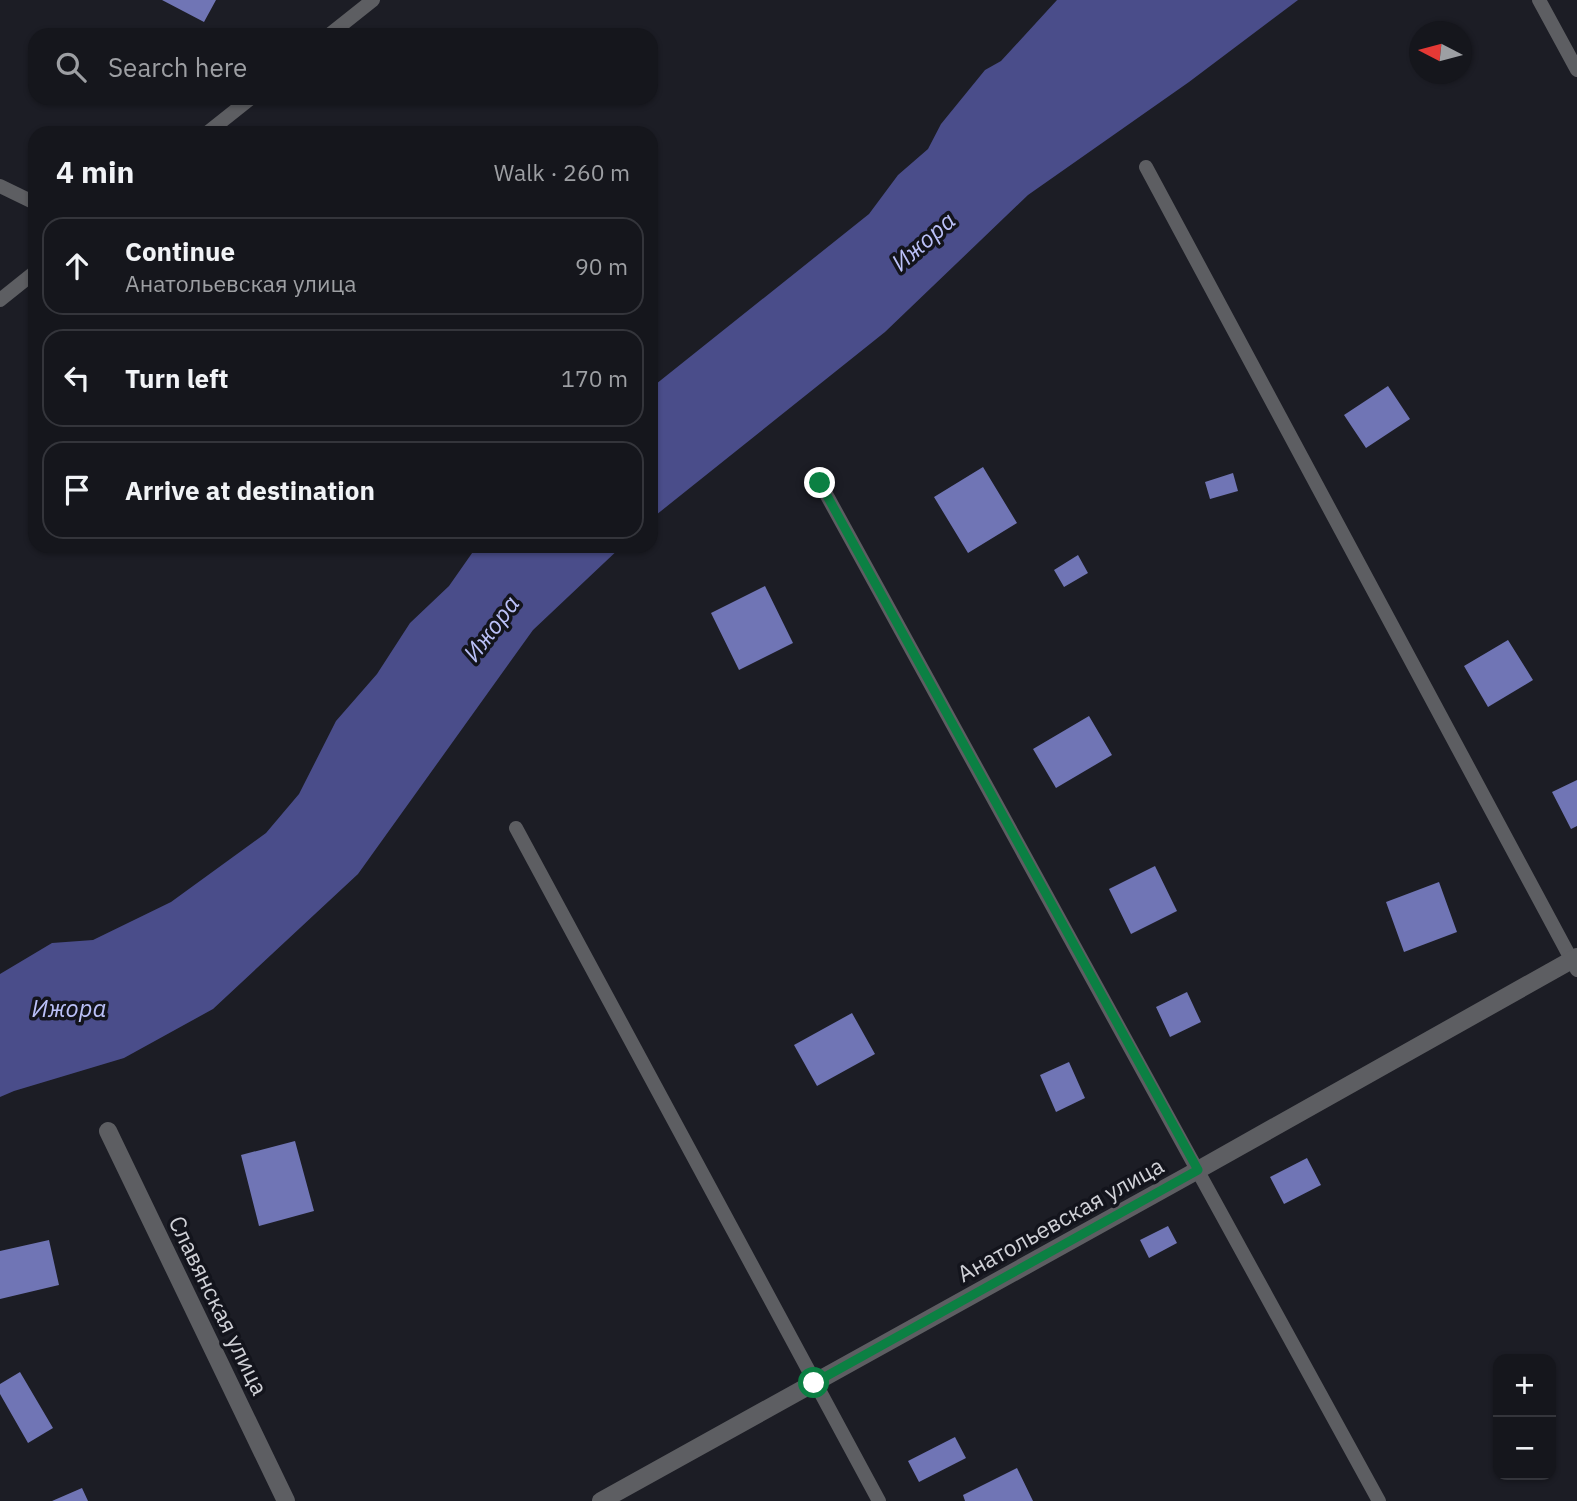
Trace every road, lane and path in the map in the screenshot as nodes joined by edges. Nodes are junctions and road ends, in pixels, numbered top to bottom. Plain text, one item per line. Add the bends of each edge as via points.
1 (373, 0) edge
2 (1539, 0) edge
3 (338, 28) edge
4 (1577, 70) edge
5 (242, 105) edge
6 (216, 126) edge
7 (1146, 167) dead end
8 (0, 186) edge
9 (28, 200) edge
10 (28, 278) edge
11 (0, 300) edge
12 (820, 483) dead end
13 (516, 828) dead end
14 (1575, 962) edge
15 (108, 1131) dead end
16 (1198, 1170) junction
17 (814, 1383) junction
18 (286, 1501) edge
19 (601, 1501) edge
20 (879, 1501) edge
21 (1380, 1501) edge

1 - 3 lane
2 - 4 lane
5 - 6 lane
7 - 14 lane
8 - 9 lane
10 - 11 lane
12 - 16 lane
13 - 17 lane
14 - 16 street, Анатольевская улица
15 - 18 street, Славянская улица
16 - 17 street, Анатольевская улица
16 - 21 lane
17 - 19 street, Анатольевская улица
17 - 20 lane

